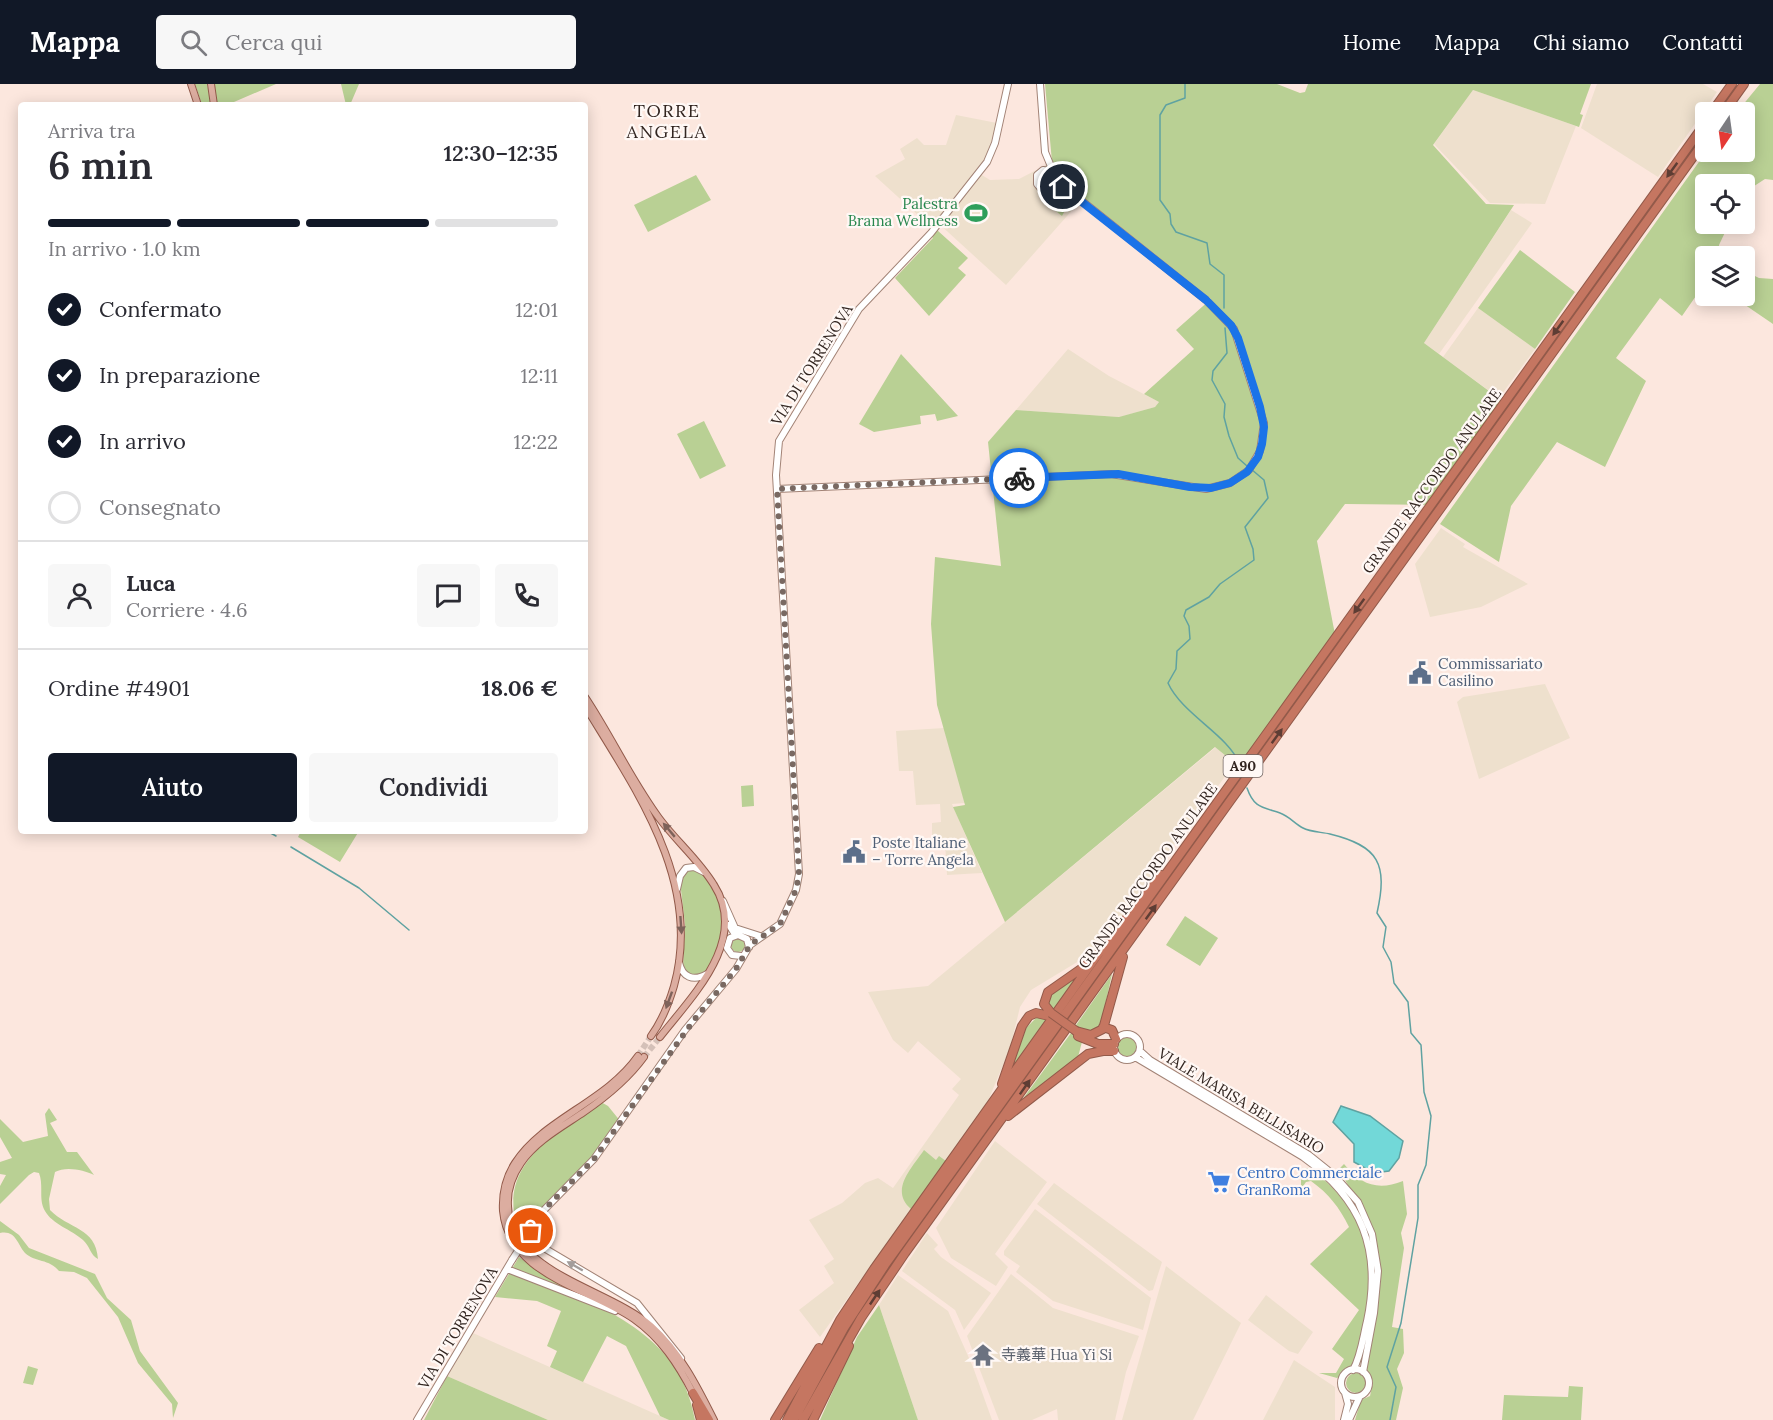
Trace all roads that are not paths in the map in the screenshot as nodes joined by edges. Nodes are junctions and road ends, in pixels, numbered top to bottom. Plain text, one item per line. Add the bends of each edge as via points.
1 (191, 84) edge
2 (211, 84) edge
3 (1008, 84) edge
4 (1040, 84) edge
5 (1728, 84) edge
6 (1732, 84) edge
7 (1744, 84) edge
8 (1749, 84) edge
9 (1733, 99) junction
10 (197, 102) edge
11 (214, 102) edge
12 (1718, 102) edge
13 (1720, 102) edge
14 (1731, 102) edge
15 (1695, 137) edge
16 (1045, 147) junction
17 (1695, 154) edge
18 (1040, 171) junction
19 (1051, 171) junction
20 (1057, 181) junction
21 (1050, 190) junction
22 (1069, 192) junction
23 (777, 489) junction
24 (588, 702) edge
25 (588, 711) edge
26 (1182, 852) junction
27 (707, 874) junction
28 (677, 888) junction
29 (722, 899) junction
30 (729, 913) junction
31 (783, 919) junction
32 (1135, 934) junction
33 (738, 935) junction
34 (760, 936) junction
35 (746, 939) junction
36 (749, 947) junction
37 (732, 955) junction
38 (741, 956) junction
39 (1096, 957) junction
40 (679, 961) junction
41 (713, 964) junction
42 (738, 965) junction
43 (707, 974) junction
44 (1050, 1014) junction
45 (1103, 1027) junction
46 (1075, 1033) junction
47 (651, 1036) tunnel mouth
48 (660, 1037) tunnel mouth
49 (1114, 1045) junction
50 (1140, 1051) junction
51 (1135, 1057) junction
52 (1220, 1104) junction
53 (987, 1112) junction
54 (1252, 1123) junction
55 (994, 1130) junction
56 (532, 1228) junction
57 (507, 1269) junction
58 (861, 1318) junction
59 (840, 1320) junction
60 (648, 1330) junction
61 (684, 1364) junction
62 (1353, 1370) junction
63 (1363, 1372) junction
64 (1345, 1392) junction
65 (693, 1393) junction
66 (1360, 1396) junction
67 (417, 1420) edge
68 (701, 1420) edge
69 (709, 1420) edge
70 (714, 1420) edge
71 (775, 1420) edge
72 (787, 1420) edge
73 (794, 1420) edge
74 (803, 1420) edge
75 (815, 1420) edge
76 (1344, 1420) edge
77 (1349, 1420) edge

1 - 10 main road
2 - 11 main road
3 - 23 street, VIA DI TORRENOVA via 987,162 934,229 859,309 779,441
4 - 16 street
5 - 12 highway
6 - 13 highway
7 - 9 highway
8 - 9 highway
9 - 14 highway
15 -> 26 highway, GRANDE RACCORDO ANULARE / A90
16 - 18 street
16 - 19 street
32 -> 17 highway, GRANDE RACCORDO ANULARE / A90
18 - 19 street
18 - 21 street via 1036,184 1042,190
19 - 20 street
20 - 21 street
20 - 22 street
21 - 22 street
22 - 23 street via 1206,300 1233,327 1263,420 1262,444 1245,473 1227,484 1206,489 1115,474
23 - 31 street, VIA DI TORRENOVA via 799,874
27 -> 24 main road via 652,808
25 - 28 main road via 658,834
26 - 39 highway via 1146,890
26 - 73 highway, GRANDE RACCORDO ANULARE / A90 via 866,1292
27 - 28 street via 698,868 687,868
27 - 29 main road
28 -> 40 main road via 682,936
29 - 30 street
29 - 41 main road via 725,931
30 - 33 street via 730,927
30 - 34 street via 735,928
31 - 34 street, VIA DI TORRENOVA
31 - 36 street, VIA DI TORRENOVA
32 - 45 highway via 1117,972
55 -> 32 highway, GRANDE RACCORDO ANULARE / A90
33 - 35 street
33 - 37 street via 728,943
34 - 35 street, VIA DI TORRENOVA
35 - 36 street
36 - 38 street
37 - 38 street
37 - 41 street via 721,956
37 - 42 street
38 - 42 street, VIA DI TORRENOVA
39 - 44 highway via 1049,991 1044,1004
39 - 53 highway
40 - 43 street via 686,976 697,978
40 -> 47 main road via 668,1003
41 - 43 main road
42 - 56 street, VIA DI TORRENOVA via 691,1023 594,1159 543,1211
43 - 48 main road
44 - 46 highway, bridge
44 - 53 highway via 1036,1013 1024,1022 1007,1075
45 - 46 highway via 1091,1035
45 - 49 highway via 1112,1030
46 - 49 highway via 1098,1044
49 - 50 street, VIALE MARISA BELLISARIO via 1123,1034 1133,1035 1140,1043
49 - 51 street, VIALE MARISA BELLISARIO via 1123,1060
49 - 55 highway via 1085,1056
50 - 51 street, VIALE MARISA BELLISARIO
50 - 52 street, VIALE MARISA BELLISARIO
51 - 52 street, VIALE MARISA BELLISARIO
52 - 54 street, VIALE MARISA BELLISARIO
53 - 59 highway
54 - 62 street, VIALE MARISA BELLISARIO via 1324,1174 1348,1200 1362,1224 1370,1251 1372,1285
54 - 63 street, VIALE MARISA BELLISARIO via 1323,1166 1354,1197 1366,1218 1378,1273
58 -> 55 highway, GRANDE RACCORDO ANULARE / A90
56 - 57 street, VIA DI TORRENOVA, bridge
61 -> 56 street via 676,1348 639,1305 542,1247 533,1238
57 - 60 street via 611,1309
57 - 67 street, VIA DI TORRENOVA
58 - 74 highway, GRANDE RACCORDO ANULARE / A90
58 - 75 highway
59 - 71 highway via 811,1359
59 - 72 highway
60 - 61 main road via 615,1307 534,1264 512,1238 503,1207 507,1177 524,1151 603,1092 641,1056 612,1090 526,1156 511,1183 508,1212 518,1239 534,1257 633,1312 662,1337
60 - 65 main road via 669,1352
61 - 70 main road
62 - 63 street
62 - 64 street via 1342,1381
63 - 66 street via 1369,1387
64 - 66 street
64 - 76 street via 1348,1404
65 - 68 highway
65 - 69 highway
66 - 77 street

